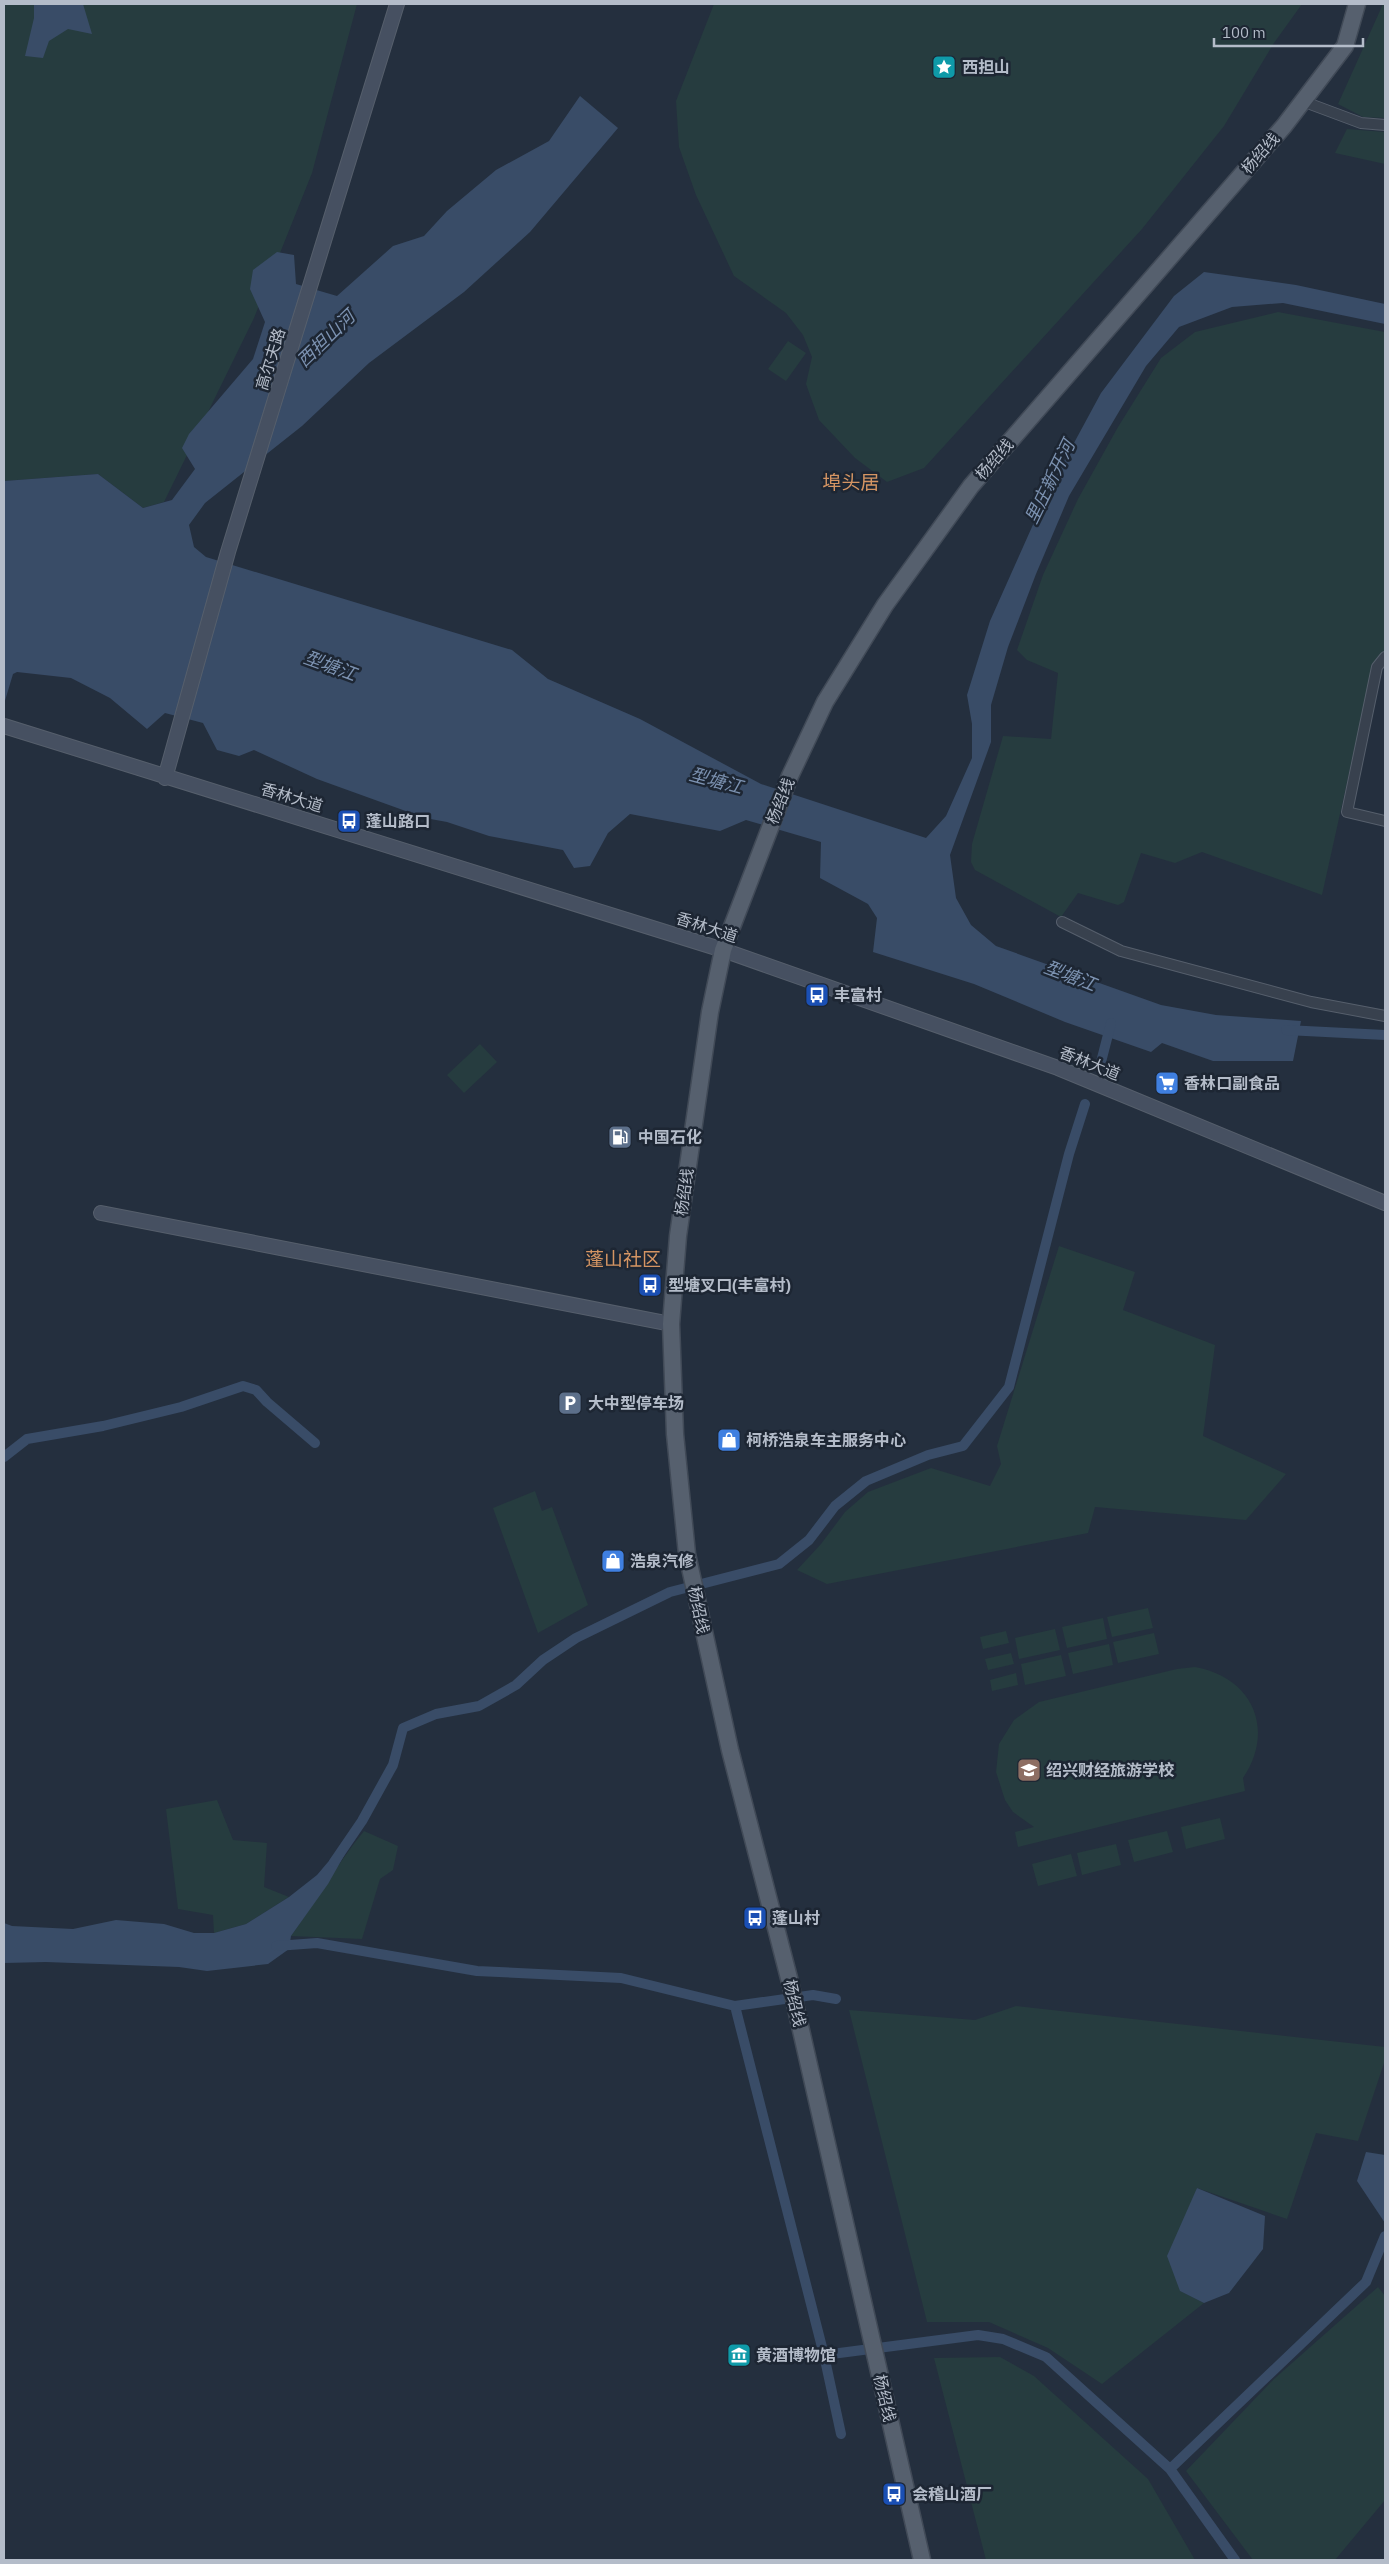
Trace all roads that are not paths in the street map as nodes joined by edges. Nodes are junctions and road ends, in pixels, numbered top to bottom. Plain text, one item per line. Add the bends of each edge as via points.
1 (397, 4) edge
2 (1358, 4) edge
3 (1302, 101) junction
4 (1385, 125) edge
5 (1385, 657) edge
6 (4, 726) edge
7 (165, 778) junction
8 (1385, 821) edge
9 (1062, 922) dead end
10 (724, 950) junction
11 (1385, 1016) edge
12 (1385, 1203) edge
13 (101, 1212) dead end
14 (671, 1324) junction
15 (922, 2560) edge

1 - 7 street, 高尔夫路 via 228,552
2 - 3 main road, 杨绍线 via 1345,46
3 - 4 street via 1361,123
3 - 10 main road, 杨绍线 via 1284,126 970,486 885,605 825,702 790,776
5 - 8 street via 1377,667 1347,812
6 - 7 street, 香林大道
7 - 10 street, 香林大道
9 - 11 street via 1121,951 1311,1002
10 - 12 street, 香林大道 via 1058,1068
10 - 14 main road, 杨绍线 via 710,1012 678,1236
13 - 14 street
14 - 15 main road, 杨绍线 via 676,1434 687,1554 730,1750 790,1982

